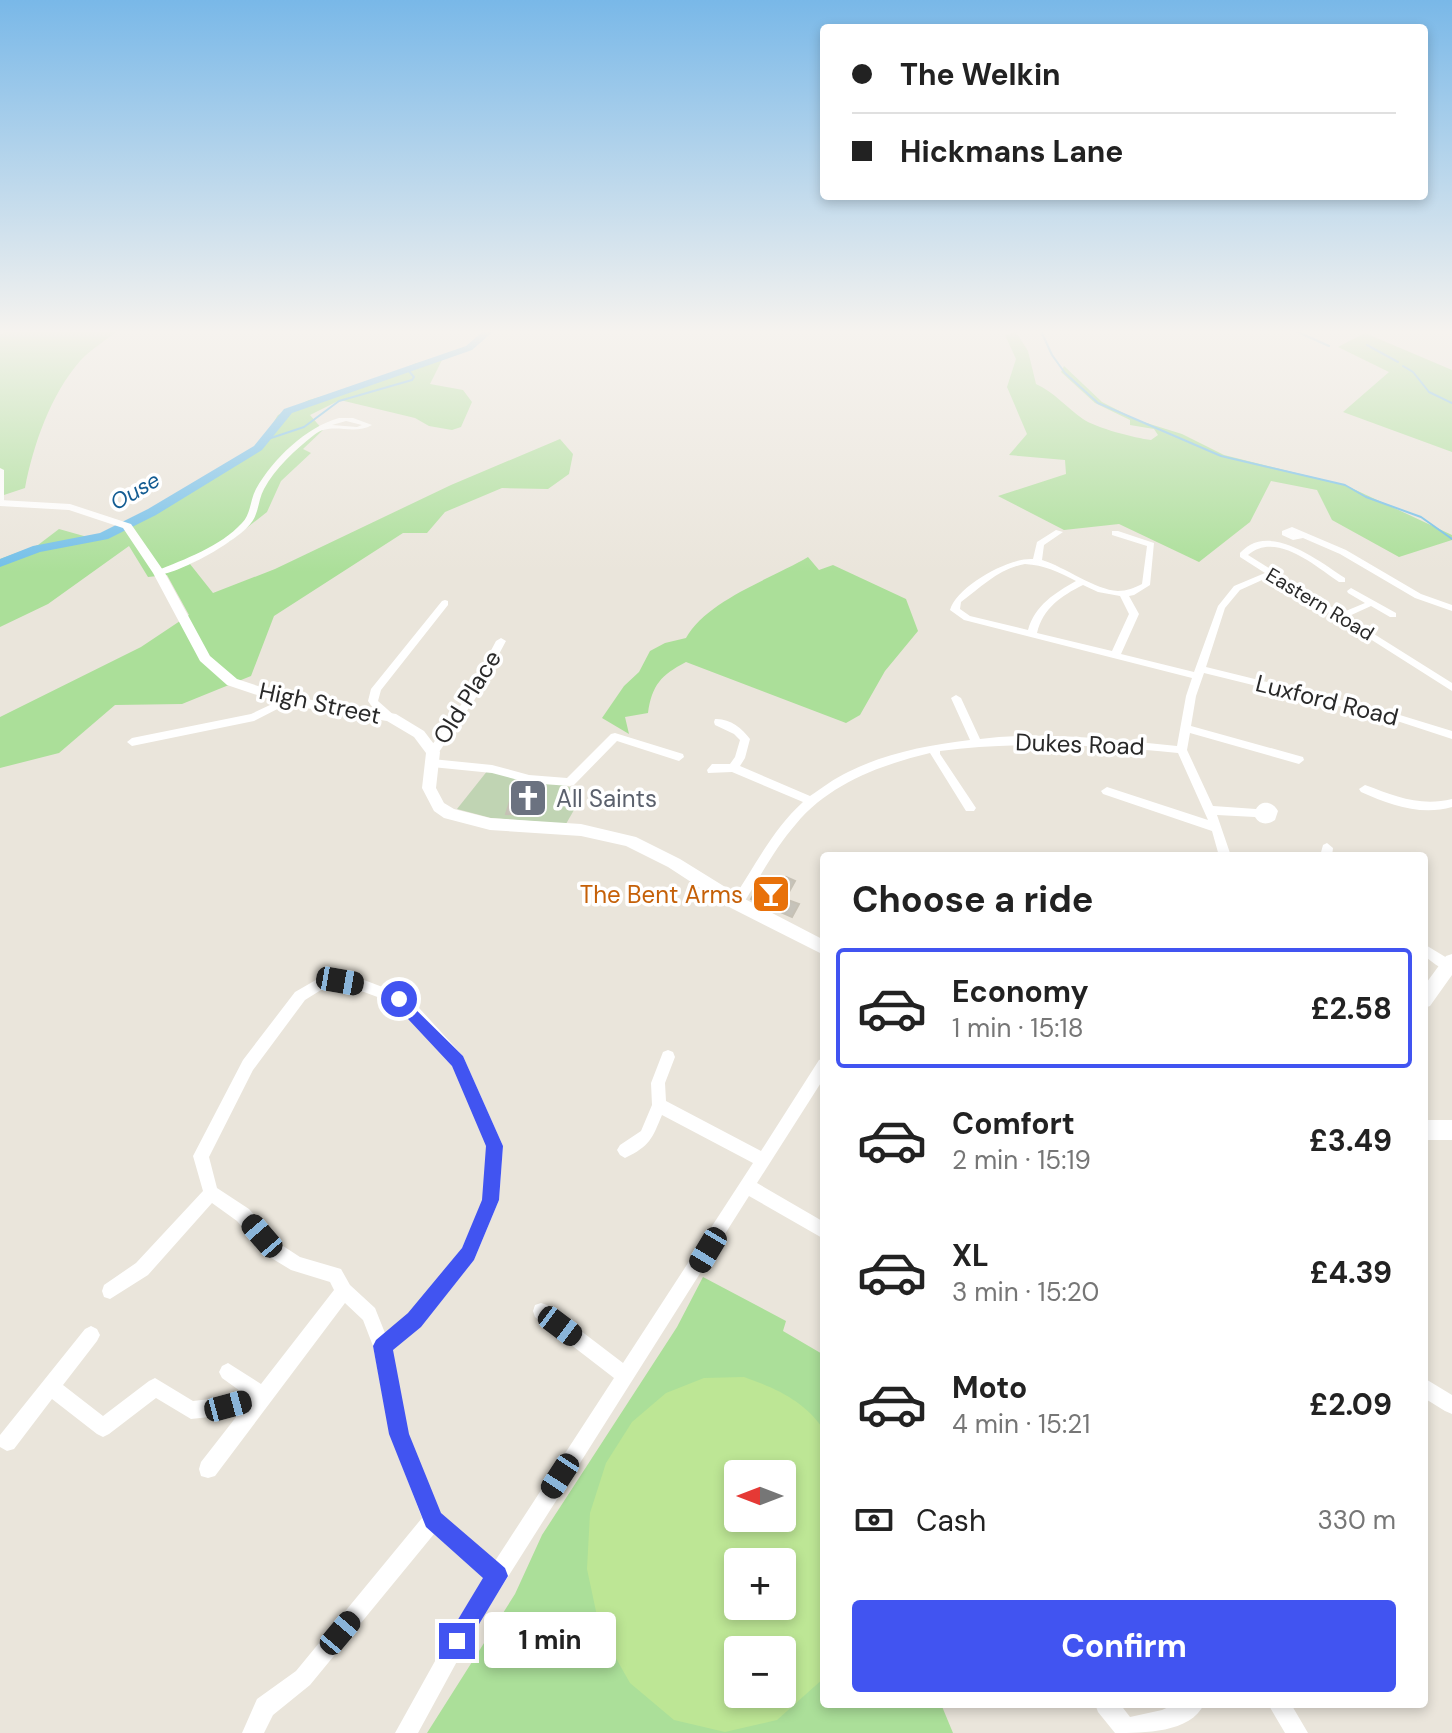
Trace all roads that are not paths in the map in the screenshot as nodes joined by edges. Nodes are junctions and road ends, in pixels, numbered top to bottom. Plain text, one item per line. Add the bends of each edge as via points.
1 (323, 426) dead end
2 (0, 470) edge
3 (0, 502) edge
4 (1059, 532) dead end
5 (1115, 533) dead end
6 (1302, 535) dead end
7 (1037, 561) junction
8 (159, 573) junction
9 (1269, 574) junction
10 (1342, 580) dead end
11 (1083, 581) junction
12 (1351, 591) dead end
13 (1124, 595) junction
14 (445, 603) dead end
15 (1371, 603) junction
16 (1452, 608) edge
17 (1393, 615) dead end
18 (1342, 616) junction
19 (1032, 633) junction
20 (501, 641) dead end
21 (1116, 654) junction
22 (1199, 672) junction
23 (1452, 688) edge
24 (956, 698) dead end
25 (287, 700) junction
26 (391, 717) junction
27 (719, 722) dead end
28 (1186, 728) junction
29 (1452, 735) edge
30 (132, 742) dead end
31 (976, 742) junction
32 (1182, 750) junction
33 (931, 751) junction
34 (679, 757) dead end
35 (432, 758) junction
36 (1299, 760) dead end
37 (733, 768) junction
38 (712, 770) dead end
39 (1365, 789) dead end
40 (1107, 791) dead end
41 (812, 801) junction
42 (1452, 803) edge
43 (970, 808) dead end
44 (1209, 810) junction
45 (1259, 813) dead end
46 (1217, 828) junction
47 (1224, 852) edge
48 (737, 903) junction
49 (820, 946) edge
50 (1428, 951) edge
51 (1450, 963) edge
52 (1428, 994) edge
53 (668, 1057) dead end
54 (820, 1071) edge
55 (659, 1105) junction
56 (1428, 1130) edge
57 (1452, 1130) edge
58 (625, 1150) dead end
59 (763, 1160) junction
60 (747, 1186) junction
61 (211, 1193) junction
62 (820, 1229) edge
63 (110, 1291) dead end
64 (344, 1291) junction
65 (541, 1311) dead end
66 (91, 1335) dead end
67 (382, 1346) junction
68 (228, 1372) dead end
69 (625, 1375) junction
70 (51, 1386) junction
71 (1428, 1390) edge
72 (263, 1396) junction
73 (1451, 1405) edge
74 (7, 1442) dead end
75 (208, 1469) dead end
76 (433, 1520) junction
77 (497, 1576) junction
78 (1109, 1708) edge
79 (1189, 1708) edge
80 (1281, 1708) edge
81 (1126, 1731) edge
82 (253, 1733) edge
83 (406, 1733) edge
84 (1297, 1733) edge

1 - 8 street via 264,482 246,525
2 - 3 street
3 - 8 main road, High Street via 70,507 126,525
4 - 7 street via 1040,544
5 - 13 street via 1151,545 1146,585
6 - 16 street via 1343,552 1418,596
7 - 11 street
7 - 19 street, Luxford Road via 1001,569 957,601 955,610 967,618
8 - 25 main road, High Street via 205,658 232,682
9 - 10 street, Eastern Road via 1243,555 1250,546 1267,541
9 - 18 street, Eastern Road
9 - 22 street via 1237,588 1221,608
11 - 13 street
11 - 19 street via 1035,615
12 - 15 street
13 - 21 street via 1134,614
14 - 26 street via 376,689 373,701
15 - 17 street
15 - 18 street
18 - 23 street, Eastern Road
19 - 21 street, Luxford Road
20 - 35 street, Old Place
21 - 22 street, Luxford Road
22 - 28 street
22 - 29 street, Luxford Road via 1390,715
24 - 31 street
25 - 26 main road, High Street
25 - 30 street via 254,717
26 - 35 main road, High Street via 419,734
27 - 37 street via 745,739
28 - 32 street
28 - 36 street
31 - 32 street, Dukes Road via 1067,741
31 - 33 street, Dukes Road
32 - 44 street
33 - 41 street, Dukes Road via 872,765
33 - 43 street
34 - 35 street via 615,737 570,782 529,779
35 - 48 main road via 429,788 449,814 630,841
37 - 38 street
37 - 41 street
39 - 42 street via 1392,801
40 - 46 street
41 - 48 street, Dukes Road
44 - 45 street
44 - 46 street
46 - 47 street
48 - 49 main road
50 - 51 street
51 - 52 main road
53 - 55 street via 658,1083
54 - 59 street
55 - 58 street via 646,1136
55 - 59 street
56 - 57 main road
59 - 60 street
60 - 62 street
60 - 69 street
61 - 63 street via 142,1269
61 - 64 street via 243,1215 274,1250 297,1264 335,1275
61 - 67 street via 201,1156 248,1065 300,996 328,979 404,1001 458,1061 495,1146 491,1200 468,1254 415,1320
64 - 67 street via 369,1314
64 - 72 street
65 - 69 street
66 - 70 street
67 - 76 street via 399,1434
68 - 72 street
69 - 77 street
70 - 72 street via 103,1428 155,1387 191,1410
70 - 74 street
71 - 73 street
72 - 75 street
76 - 77 street
76 - 82 street via 303,1678 265,1707
77 - 83 street
78 - 81 street
79 - 81 street via 1165,1721
80 - 84 street

